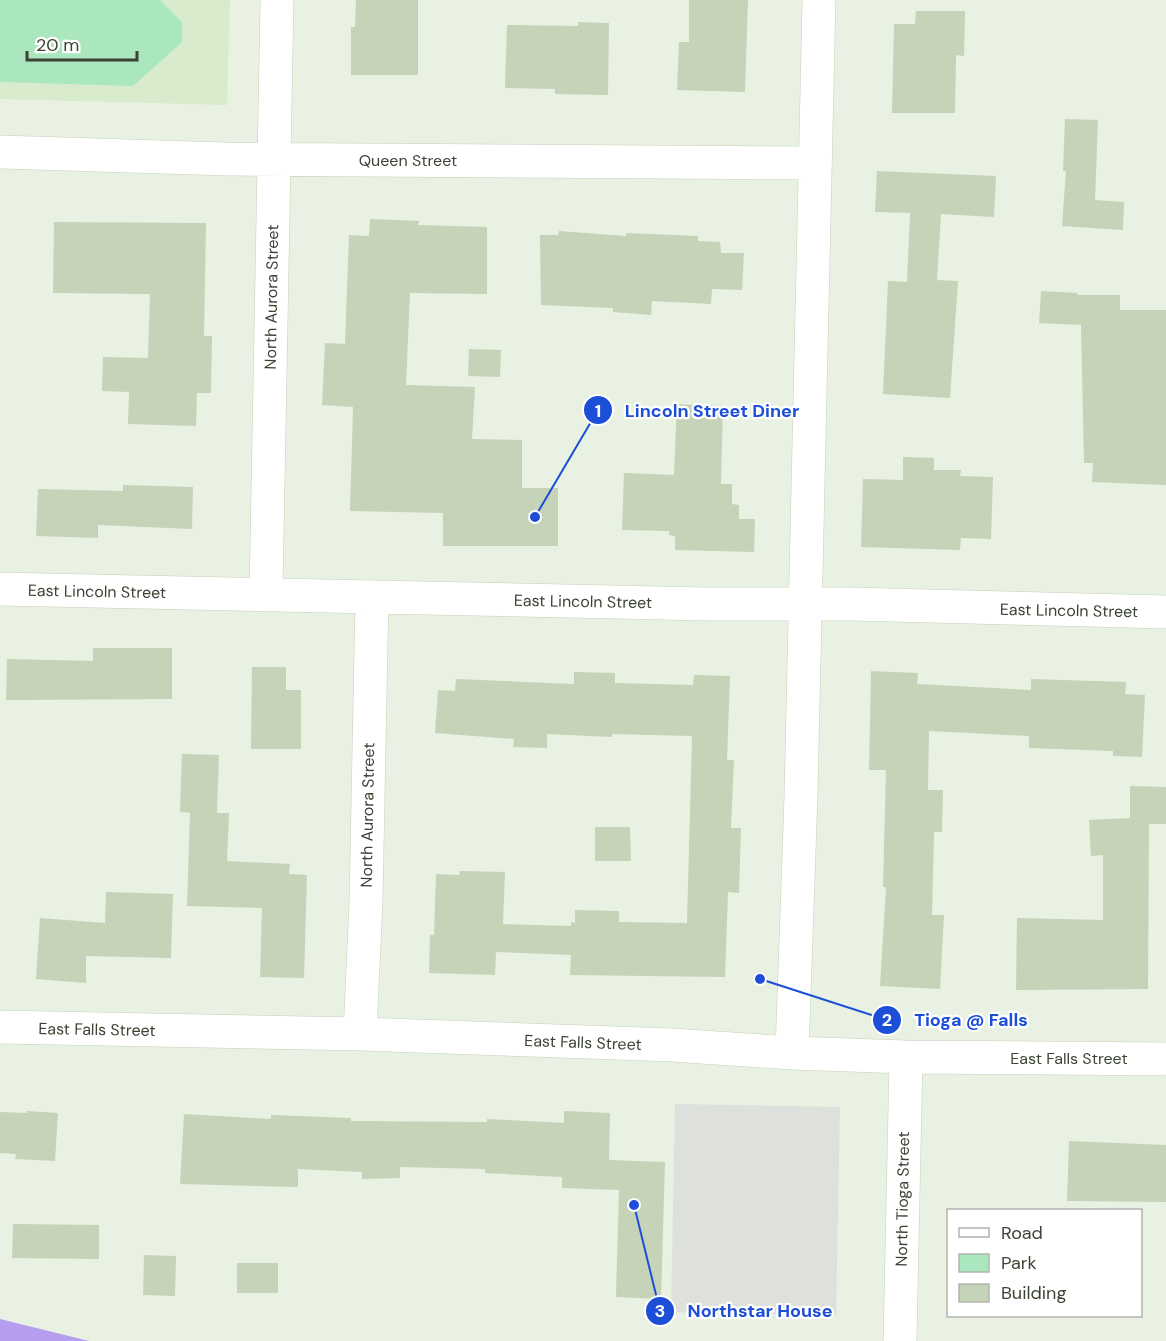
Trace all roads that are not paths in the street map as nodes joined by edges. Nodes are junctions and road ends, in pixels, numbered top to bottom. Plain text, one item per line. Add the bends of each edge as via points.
1 (277, 0) edge
2 (819, 0) edge
3 (0, 152) edge
4 (274, 158) junction
5 (815, 163) junction
6 (0, 589) edge
7 (266, 594) junction
8 (372, 597) junction
9 (805, 603) junction
10 (1166, 612) edge
11 (0, 1027) edge
12 (360, 1034) junction
13 (792, 1053) junction
14 (906, 1057) junction
15 (1166, 1059) edge
16 (900, 1341) edge

1 - 4 street, North Aurora Street
2 - 5 street
3 - 4 street, Queen Street
4 - 5 street, Queen Street
4 - 7 street, North Aurora Street
5 - 9 street
6 - 7 street, East Lincoln Street
7 - 8 street, East Lincoln Street
8 - 9 street, East Lincoln Street
8 - 12 street, North Aurora Street
9 - 10 street, East Lincoln Street
9 - 13 street
11 - 12 street, East Falls Street
12 - 13 street, East Falls Street
13 - 14 street, East Falls Street
14 - 15 street, East Falls Street
14 - 16 street, North Tioga Street

